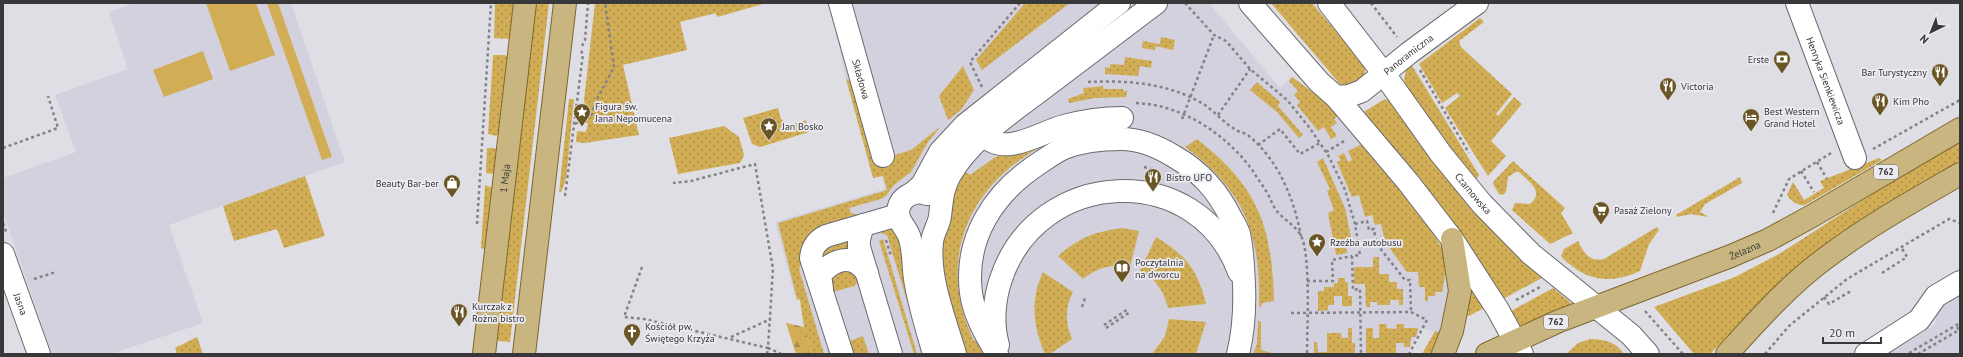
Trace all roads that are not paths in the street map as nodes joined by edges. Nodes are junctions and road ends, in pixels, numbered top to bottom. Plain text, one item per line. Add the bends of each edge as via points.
1 (525, 3) edge
2 (565, 3) edge
3 (840, 3) edge
4 (1119, 3) edge
5 (1156, 3) edge
6 (1250, 3) edge
7 (1329, 3) edge
8 (1477, 3) edge
9 (1797, 3) edge
10 (1384, 74) junction
11 (1336, 97) junction
12 (1128, 110) road end
13 (1960, 129) edge
14 (984, 135) junction
15 (1852, 150) road end
16 (883, 156) dead end
17 (1960, 174) edge
18 (913, 193) junction
19 (938, 218) junction
20 (902, 221) junction
21 (863, 225) junction
22 (1452, 239) junction
23 (3, 254) edge
24 (866, 273) junction
25 (1960, 282) edge
26 (1244, 286) junction
27 (822, 289) junction
28 (1597, 306) junction
29 (1519, 347) edge
30 (39, 354) edge
31 (484, 354) edge
32 (524, 354) edge
33 (842, 354) edge
34 (890, 354) edge
35 (934, 354) edge
36 (955, 354) edge
37 (997, 354) edge
38 (1000, 354) edge
39 (1238, 354) edge
40 (1443, 354) edge
41 (1487, 354) edge
42 (1648, 354) edge
43 (1727, 354) edge
44 (1866, 354) edge

1 - 31 main road, 1 Maja
2 - 32 main road
3 - 16 street, Składowa
4 - 18 street via 965,125 940,152 922,185
5 - 14 street
6 - 11 street via 1319,82
7 - 10 street, Czarnowska
8 - 10 street, Panoramiczna
9 - 15 street, Henryka Sienkiewicza
10 - 11 street, Panoramiczna via 1359,93
10 - 28 street, Czarnowska via 1441,154 1487,210 1531,254
11 - 22 street
12 - 14 street via 1065,125 1009,144 999,144
13 - 28 main road, Żelazna / 762 via 1768,240
14 - 19 street via 950,175 943,188
17 - 43 main road via 1876,223 1822,260 1782,295
18 - 19 street via 930,194 938,203
18 - 20 street via 899,206
19 - 20 street via 926,233 920,234 909,231
19 - 36 street via 932,242 934,276
20 - 21 street
20 - 35 street via 911,241 914,279
21 - 24 street via 859,247
21 - 27 street via 826,236 815,244 811,258
22 - 29 street
22 - 40 main road via 1460,291 1452,331
23 - 30 street, Jasna
24 - 27 street via 855,260 833,264 820,275
24 - 34 street
25 - 44 street via 1936,296 1920,320
26 - 37 street via 1238,233 1222,200 1201,175 1164,150 1140,141 1103,139 1077,144 1062,149 1021,175 1001,195 982,223 974,245 971,292 976,315
26 - 38 street via 1235,261 1221,239 1203,220 1182,206 1157,196 1132,191 1105,191 1080,197 1056,208 1035,223 1018,243 1005,266 997,290 994,316
26 - 39 street via 1246,310
27 - 33 street
28 - 29 main road, Żelazna / 762
28 - 42 street, Czarnowska via 1631,335
29 - 41 main road, 762

